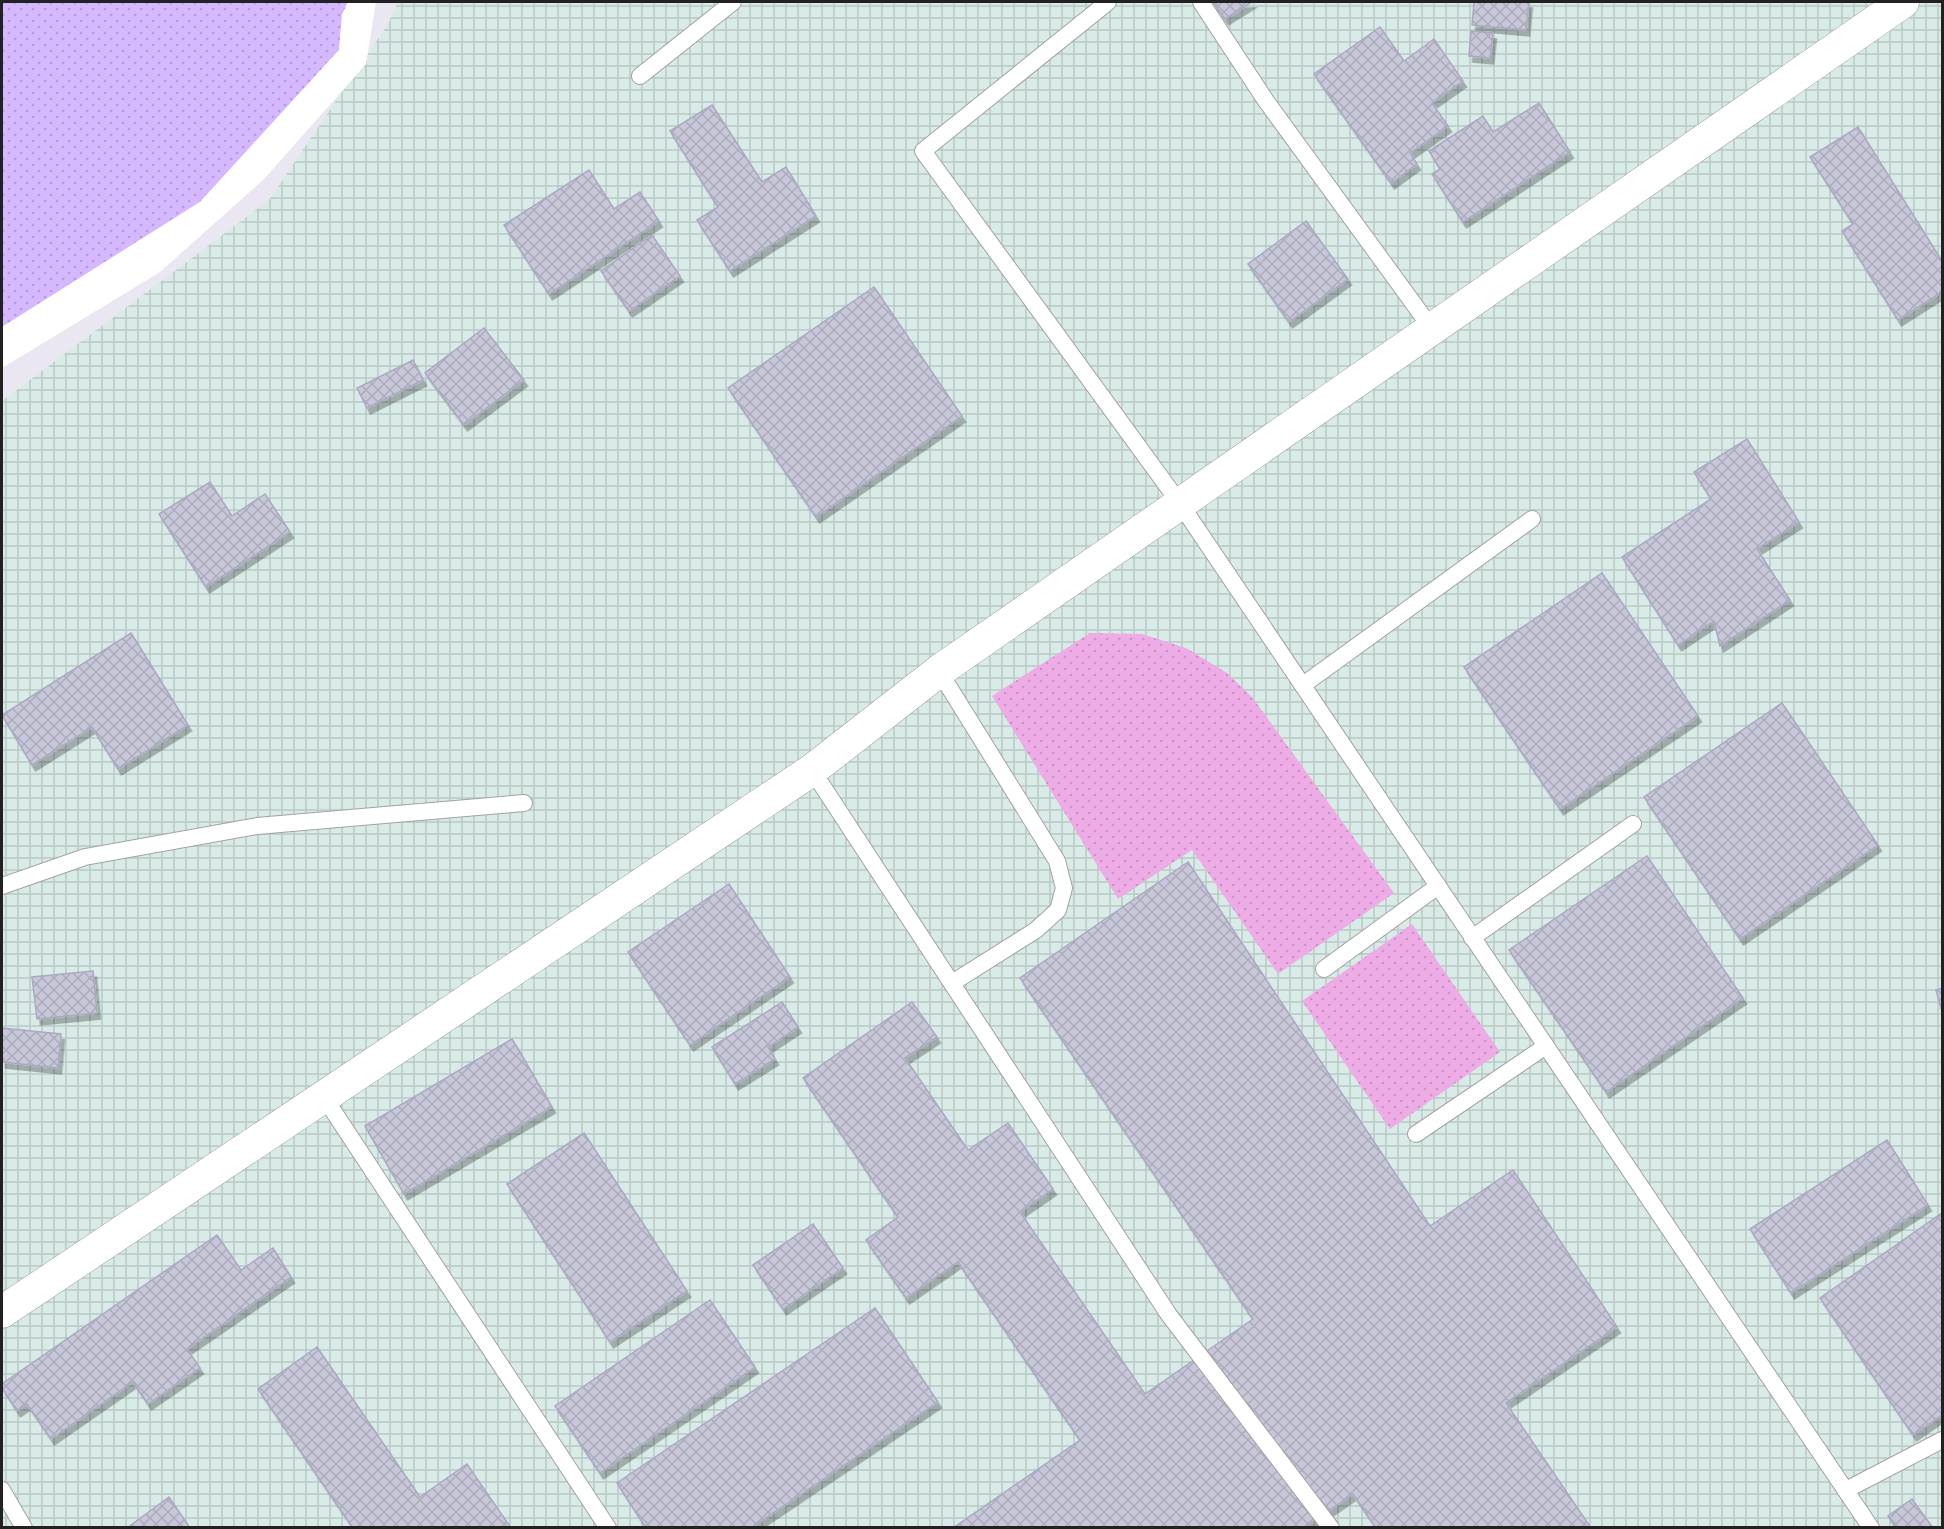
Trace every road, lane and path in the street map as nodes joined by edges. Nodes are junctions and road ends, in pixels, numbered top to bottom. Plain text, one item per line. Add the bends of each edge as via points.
1 (733, 2) edge
2 (1108, 2) edge
3 (1201, 2) edge
4 (1904, 2) edge
5 (640, 76) dead end
6 (1432, 329) junction
7 (1180, 505) junction
8 (1532, 519) dead end
9 (939, 671) junction
10 (1303, 685) junction
11 (812, 770) junction
12 (524, 804) dead end
13 (1633, 824) dead end
14 (2, 886) edge
15 (1438, 886) junction
16 (1472, 938) junction
17 (1324, 969) dead end
18 (952, 983) junction
19 (1545, 1046) junction
20 (324, 1097) junction
21 (1416, 1134) dead end
22 (2, 1311) edge
23 (1942, 1440) edge
24 (2, 1490) edge
25 (1846, 1490) junction
26 (24, 1527) edge
27 (608, 1527) edge
28 (1331, 1527) edge
29 (1871, 1527) edge

1 - 5 lane
2 - 7 lane via 923,151
3 - 6 lane via 1266,101
4 - 6 street
6 - 7 street
7 - 9 street
7 - 10 lane
8 - 10 lane
9 - 11 street
9 - 18 lane via 1057,861 1064,888 1058,910 1036,930
10 - 15 lane
11 - 18 lane
11 - 20 street
12 - 14 lane via 257,826 85,857
13 - 16 lane
15 - 16 lane
15 - 17 lane
16 - 19 lane
18 - 28 lane via 1169,1316
19 - 21 lane
19 - 25 lane
20 - 22 street
20 - 27 lane
23 - 25 lane
24 - 26 lane
25 - 29 lane

